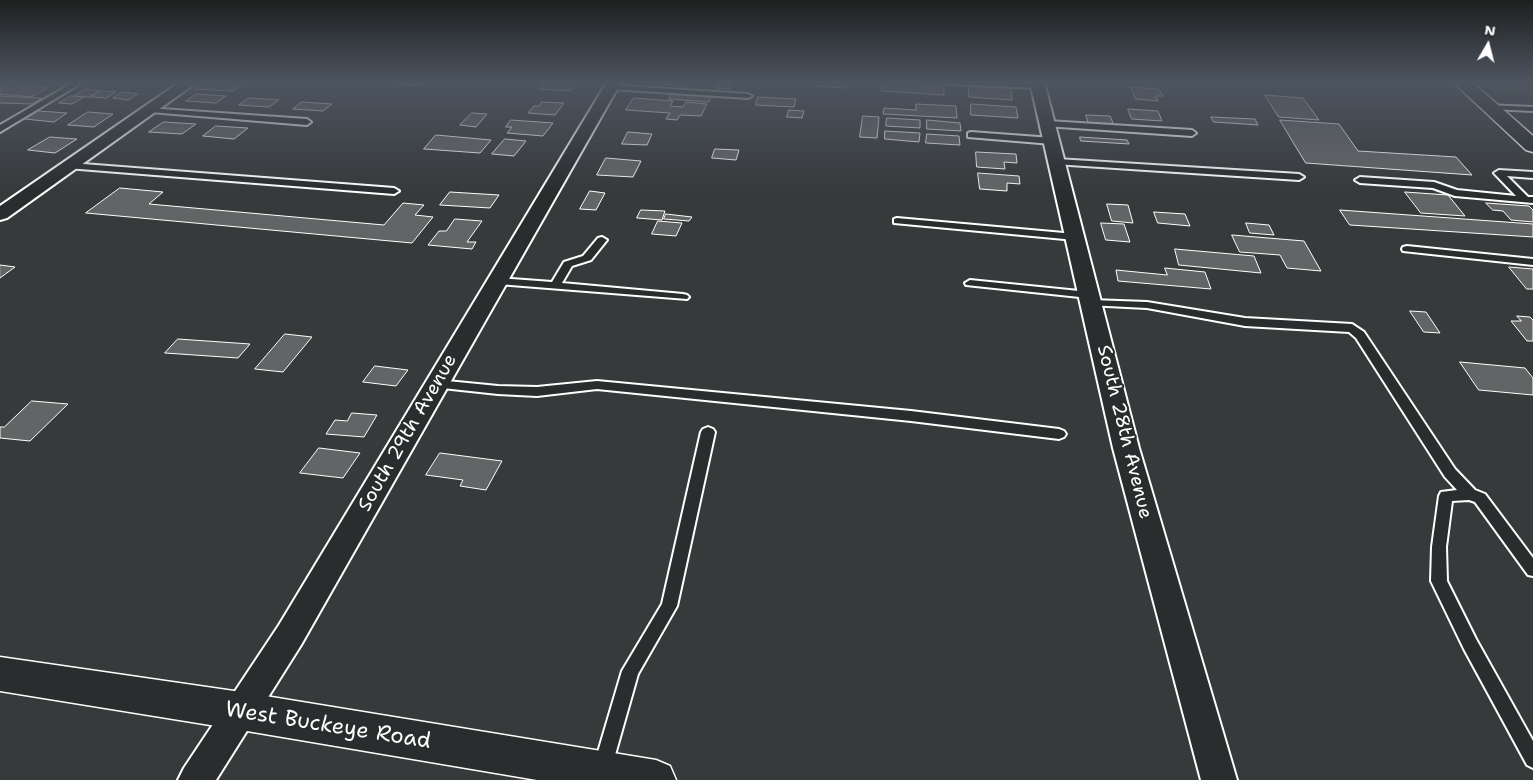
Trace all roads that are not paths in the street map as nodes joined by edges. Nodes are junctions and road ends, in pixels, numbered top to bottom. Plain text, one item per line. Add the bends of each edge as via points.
1 (18, 118) edge
2 (138, 118) edge
3 (260, 118) edge
4 (593, 118) edge
5 (1046, 118) edge
6 (1503, 118) edge
7 (307, 122) dead end
8 (0, 129) edge
9 (1192, 133) dead end
10 (971, 136) dead end
11 (1052, 142) junction
12 (1533, 146) edge
13 (70, 166) junction
14 (1533, 175) edge
15 (1299, 177) dead end
16 (1360, 180) dead end
17 (394, 191) dead end
18 (1530, 200) edge
19 (0, 214) edge
20 (897, 221) dead end
21 (1075, 237) junction
22 (602, 240) dead end
23 (1406, 249) dead end
24 (1533, 262) edge
25 (498, 281) junction
26 (970, 283) dead end
27 (555, 286) junction
28 (683, 297) dead end
29 (1090, 299) junction
30 (438, 384) junction
31 (708, 432) dead end
32 (1059, 434) dead end
33 (1470, 494) junction
34 (1533, 570) edge
35 (0, 674) edge
36 (241, 711) junction
37 (1533, 759) edge
38 (602, 771) junction
39 (196, 780) edge
40 (656, 780) edge
41 (1219, 780) edge

1 - 8 lane
2 - 13 street
3 - 7 lane
4 - 25 street, South 29th Avenue
5 - 11 street, South 28th Avenue
6 - 12 main road
9 - 11 lane
10 - 11 lane
11 - 15 lane
11 - 21 street, South 28th Avenue
13 - 17 lane
13 - 19 street
14 - 18 lane via 1500,173
16 - 18 lane via 1434,185 1455,193
20 - 21 lane
21 - 29 street, South 28th Avenue
22 - 27 lane via 587,258 568,264
23 - 24 lane
25 - 27 lane
25 - 30 street, South 29th Avenue
26 - 29 lane
27 - 28 lane
29 - 33 lane via 1182,310 1245,322 1352,328 1360,335 1450,473
29 - 41 street, South 28th Avenue via 1126,448
30 - 32 lane via 517,393 570,391 597,385
30 - 36 street, South 29th Avenue
31 - 38 lane via 669,606 630,671
33 - 34 lane via 1480,498
33 - 37 lane via 1446,496 1439,547 1439,581
35 - 36 main road, West Buckeye Road
36 - 38 main road, West Buckeye Road
36 - 39 street, South 29th Avenue
38 - 40 main road, West Buckeye Road

